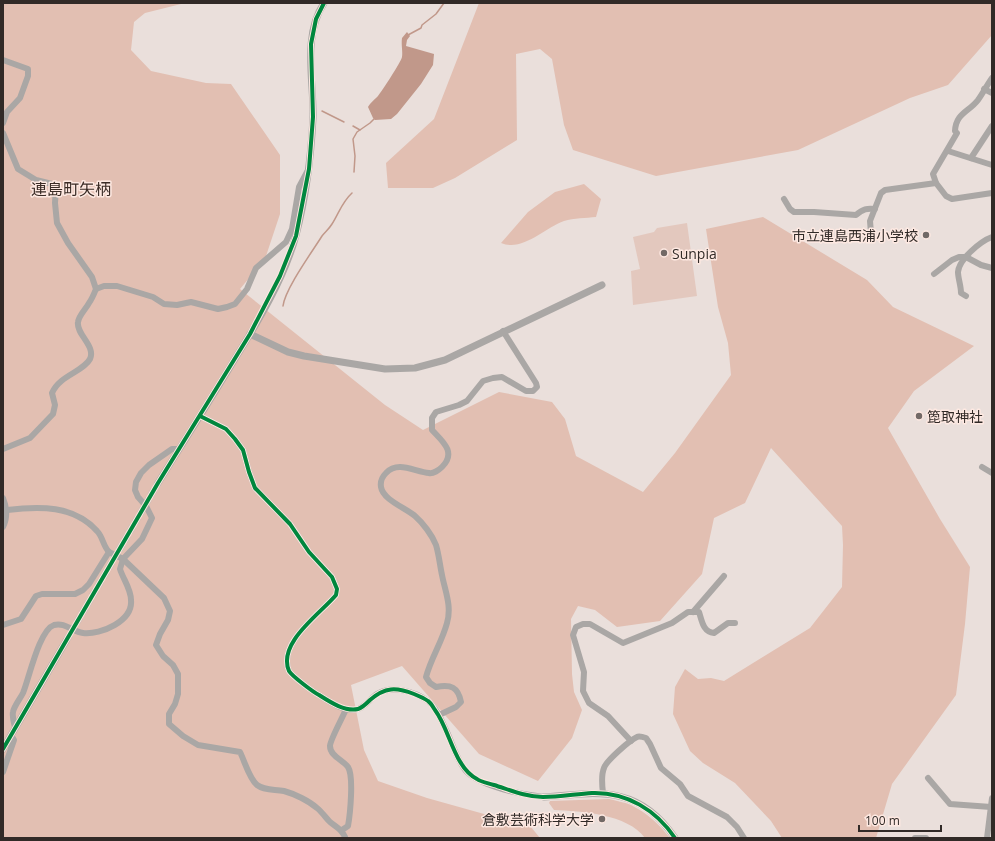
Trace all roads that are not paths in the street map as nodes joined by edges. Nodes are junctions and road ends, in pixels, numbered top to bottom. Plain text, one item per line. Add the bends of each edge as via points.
1 (324, 3) edge
2 (3, 60) edge
3 (992, 78) edge
4 (984, 89) junction
5 (992, 93) edge
6 (3, 123) edge
7 (992, 126) edge
8 (3, 133) edge
9 (948, 151) junction
10 (971, 158) junction
11 (992, 165) edge
12 (309, 169) junction
13 (936, 183) junction
14 (992, 193) edge
15 (784, 199) dead end
16 (875, 209) junction
17 (872, 233) dead end
18 (992, 237) edge
19 (966, 257) junction
20 (992, 268) edge
21 (934, 274) dead end
22 (602, 285) dead end
23 (96, 289) junction
24 (966, 296) dead end
25 (503, 331) junction
26 (250, 334) junction
27 (200, 416) junction
28 (3, 449) edge
29 (180, 449) junction
30 (982, 468) dead end
31 (992, 473) edge
32 (158, 483) tunnel mouth
33 (3, 498) edge
34 (7, 510) junction
35 (3, 527) edge
36 (109, 552) junction
37 (123, 559) junction
38 (724, 576) dead end
39 (693, 612) junction
40 (735, 623) dead end
41 (3, 625) edge
42 (66, 641) tunnel mouth
43 (346, 709) junction
44 (439, 715) junction
45 (15, 727) junction
46 (11, 735) junction
47 (631, 741) junction
48 (3, 749) edge
49 (3, 772) edge
50 (928, 778) dead end
51 (603, 793) junction
52 (544, 797) joint
53 (992, 798) edge
54 (991, 807) junction
55 (342, 830) junction
56 (344, 838) edge
57 (676, 838) edge
58 (744, 838) edge
59 (915, 838) edge
60 (926, 838) edge
61 (987, 838) edge

1 - 12 street via 316,19 311,44 313,117
2 - 6 street via 28,69 20,98 7,112
3 - 4 street
4 - 5 street
4 - 9 street via 974,105 960,115 955,124 957,133
7 - 10 street
8 - 23 street via 18,169 36,180 56,185 57,223 92,277
9 - 10 street
9 - 13 street via 933,174
10 - 11 street
12 - 23 street via 299,187 292,229 286,242 256,268 247,289 235,304 218,309 191,302 164,304 153,297 117,286
12 - 26 street via 292,249 274,290
13 - 14 street via 946,196 952,199
13 - 16 street via 885,190 881,193
15 - 16 street via 794,212 856,215 866,208
16 - 17 street via 870,221
18 - 19 street via 982,242
19 - 20 street
19 - 21 street via 952,260
19 - 24 street via 960,263 958,272 961,293
22 - 25 street
23 - 28 street via 78,322 91,357 87,363 54,387 54,414 30,438
25 - 26 street via 445,360 400,369 385,369 304,356 288,352
25 - 44 street via 537,387 533,391 526,391 502,377 483,381 467,401 436,412 432,418 432,430 449,451 447,462 440,470 430,474 399,466 388,470 382,480 384,494 414,515 436,545 449,605 448,622 426,677 436,687 452,686 460,695 461,702
26 - 27 street
27 - 29 street
27 - 43 street via 226,429 235,439 243,450 255,488 290,524 309,552 332,577 337,589 336,595 295,638 286,659 290,672 295,677 312,691
29 - 32 street
29 - 37 street via 172,449 149,465 136,482 135,490 138,497 152,518 142,539
30 - 31 street
33 - 34 street
34 - 35 street
34 - 36 street via 28,507 74,513 98,531
36 - 37 street
36 - 41 street via 83,590 75,594 36,596 21,619
37 - 45 street via 120,569 132,600 129,611 112,627 82,633 61,624 46,632 13,712
37 - 55 street via 164,598 170,611 156,645 178,674 178,694 169,714 169,724 198,745 240,752 257,785 303,799
38 - 39 street
39 - 40 street via 699,612 705,629 709,632 714,633 728,623
39 - 47 street via 688,612 672,623 623,643 590,624 576,627 573,635 584,672 583,691 589,703 608,716
42 - 45 street
43 - 44 street via 359,709 377,694 389,689 403,690 429,701
43 - 55 street via 330,745 331,752 348,768 351,776 348,826
44 - 52 street via 458,758 466,771 477,780 526,795
45 - 46 street
46 - 48 street
46 - 49 street via 14,740
47 - 51 street via 604,767
47 - 58 street via 638,737 646,738 661,768 680,784 688,796 727,817
50 - 54 street via 950,804
51 - 52 street
51 - 57 street via 634,801 647,808
53 - 54 street
54 - 61 street
55 - 56 street
59 - 60 street

